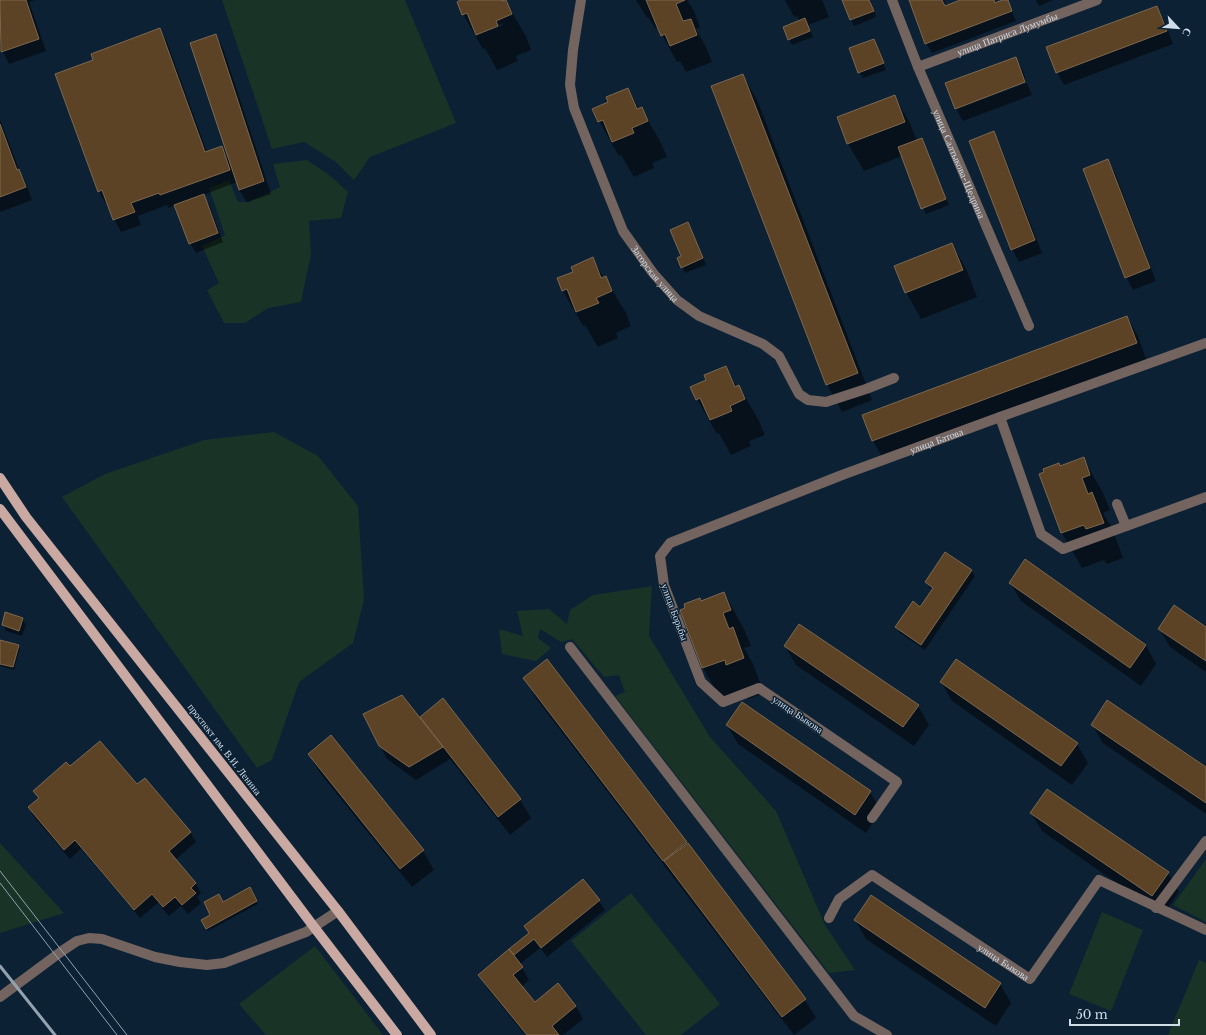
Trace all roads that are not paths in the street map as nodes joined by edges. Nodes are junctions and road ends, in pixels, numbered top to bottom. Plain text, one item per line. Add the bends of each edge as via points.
1 (581, 0) edge
2 (892, 0) edge
3 (1097, 0) edge
4 (918, 68) junction
5 (1029, 326) dead end
6 (1206, 343) edge
7 (894, 378) dead end
8 (1000, 417) junction
9 (0, 478) edge
10 (1206, 497) edge
11 (1117, 504) dead end
12 (0, 509) edge
13 (1126, 526) junction
14 (670, 543) joint
15 (570, 647) dead end
16 (701, 682) joint
17 (872, 818) dead end
18 (1206, 841) edge
19 (1156, 908) junction
20 (338, 911) junction
21 (829, 918) dead end
22 (314, 928) junction
23 (1206, 930) edge
24 (0, 997) edge
25 (397, 1035) edge
26 (431, 1035) edge
27 (887, 1035) edge

1 - 7 street, Загорская улица via 570,86 574,108 623,231 653,273 677,300 699,316 763,344 779,356 799,394 808,400 826,402
2 - 4 street, улица Салтыкова-Щедрина
3 - 4 street, улица Патриса Лумумбы
4 - 5 street, улица Салтыкова-Щедрина
6 - 8 street, улица Батова
8 - 13 street via 1041,534 1063,549
8 - 14 street, улица Батова via 842,475
9 - 20 main road, проспект им. В.И. Ленина via 26,517
10 - 13 street
11 - 13 street
12 - 22 main road
14 - 16 street, улица Борьбы via 660,556 664,585
15 - 27 street via 854,1016
16 - 17 street, улица Быкова via 723,702 759,688 897,782
18 - 19 street
19 - 21 street, улица Быкова via 1099,880 1030,980 872,875 839,899
19 - 23 street, улица Быкова
20 - 22 street
20 - 26 main road, проспект им. В.И. Ленина
22 - 24 street via 224,963 207,965 155,957 102,938 89,938 62,951
22 - 25 main road

